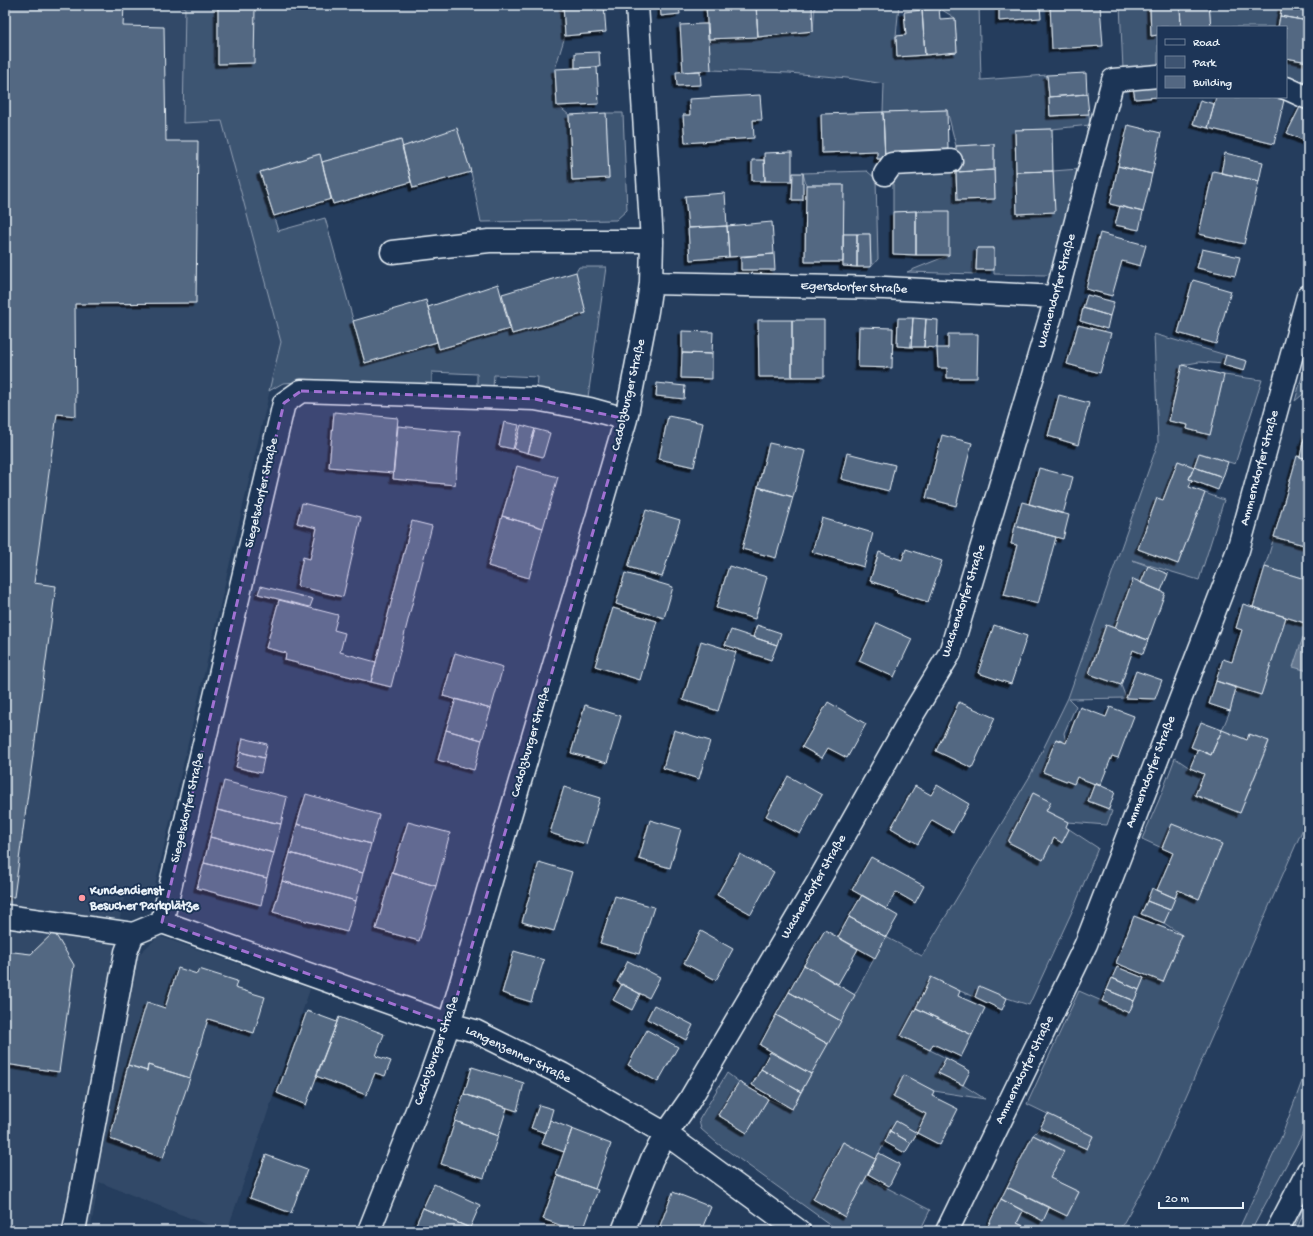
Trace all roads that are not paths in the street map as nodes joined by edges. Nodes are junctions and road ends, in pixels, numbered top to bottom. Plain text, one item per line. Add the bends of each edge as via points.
1 (637, 5) edge
2 (1157, 76) edge
3 (1287, 88) edge
4 (1308, 98) edge
5 (951, 161) dead end
6 (885, 174) dead end
7 (652, 241) junction
8 (392, 252) dead end
9 (651, 283) junction
10 (1308, 296) edge
11 (1056, 297) junction
12 (626, 419) junction
13 (5, 916) edge
14 (162, 922) junction
15 (133, 934) junction
16 (449, 1024) junction
17 (666, 1134) junction
18 (1308, 1171) edge
19 (74, 1231) edge
20 (369, 1231) edge
21 (623, 1231) edge
22 (799, 1231) edge
23 (947, 1231) edge
24 (1277, 1231) edge

1 - 7 street, Cadolzburger Straße
2 - 11 street, Wachendorfer Straße via 1113,80
3 - 4 street
5 - 6 street via 892,164
7 - 8 street via 489,241
7 - 9 street, Cadolzburger Straße
9 - 11 street, Egersdorfer Straße via 885,288
9 - 12 street, Cadolzburger Straße
10 - 23 street, Ammerndorfer Straße via 1238,550 1086,944
11 - 17 street, Wachendorfer Straße via 950,653 693,1094
12 - 14 street, Siegelsdorfer Straße via 590,409 535,399 301,391 284,403
12 - 16 street, Cadolzburger Straße
13 - 15 street via 80,918
14 - 15 street
14 - 16 street, Langenzenner Straße
15 - 19 street via 122,968
16 - 17 street, Langenzenner Straße via 476,1031 562,1074
16 - 20 street, Cadolzburger Straße
17 - 21 street, Wachendorfer Straße via 646,1173
17 - 22 street, Langenzenner Straße
18 - 24 street

